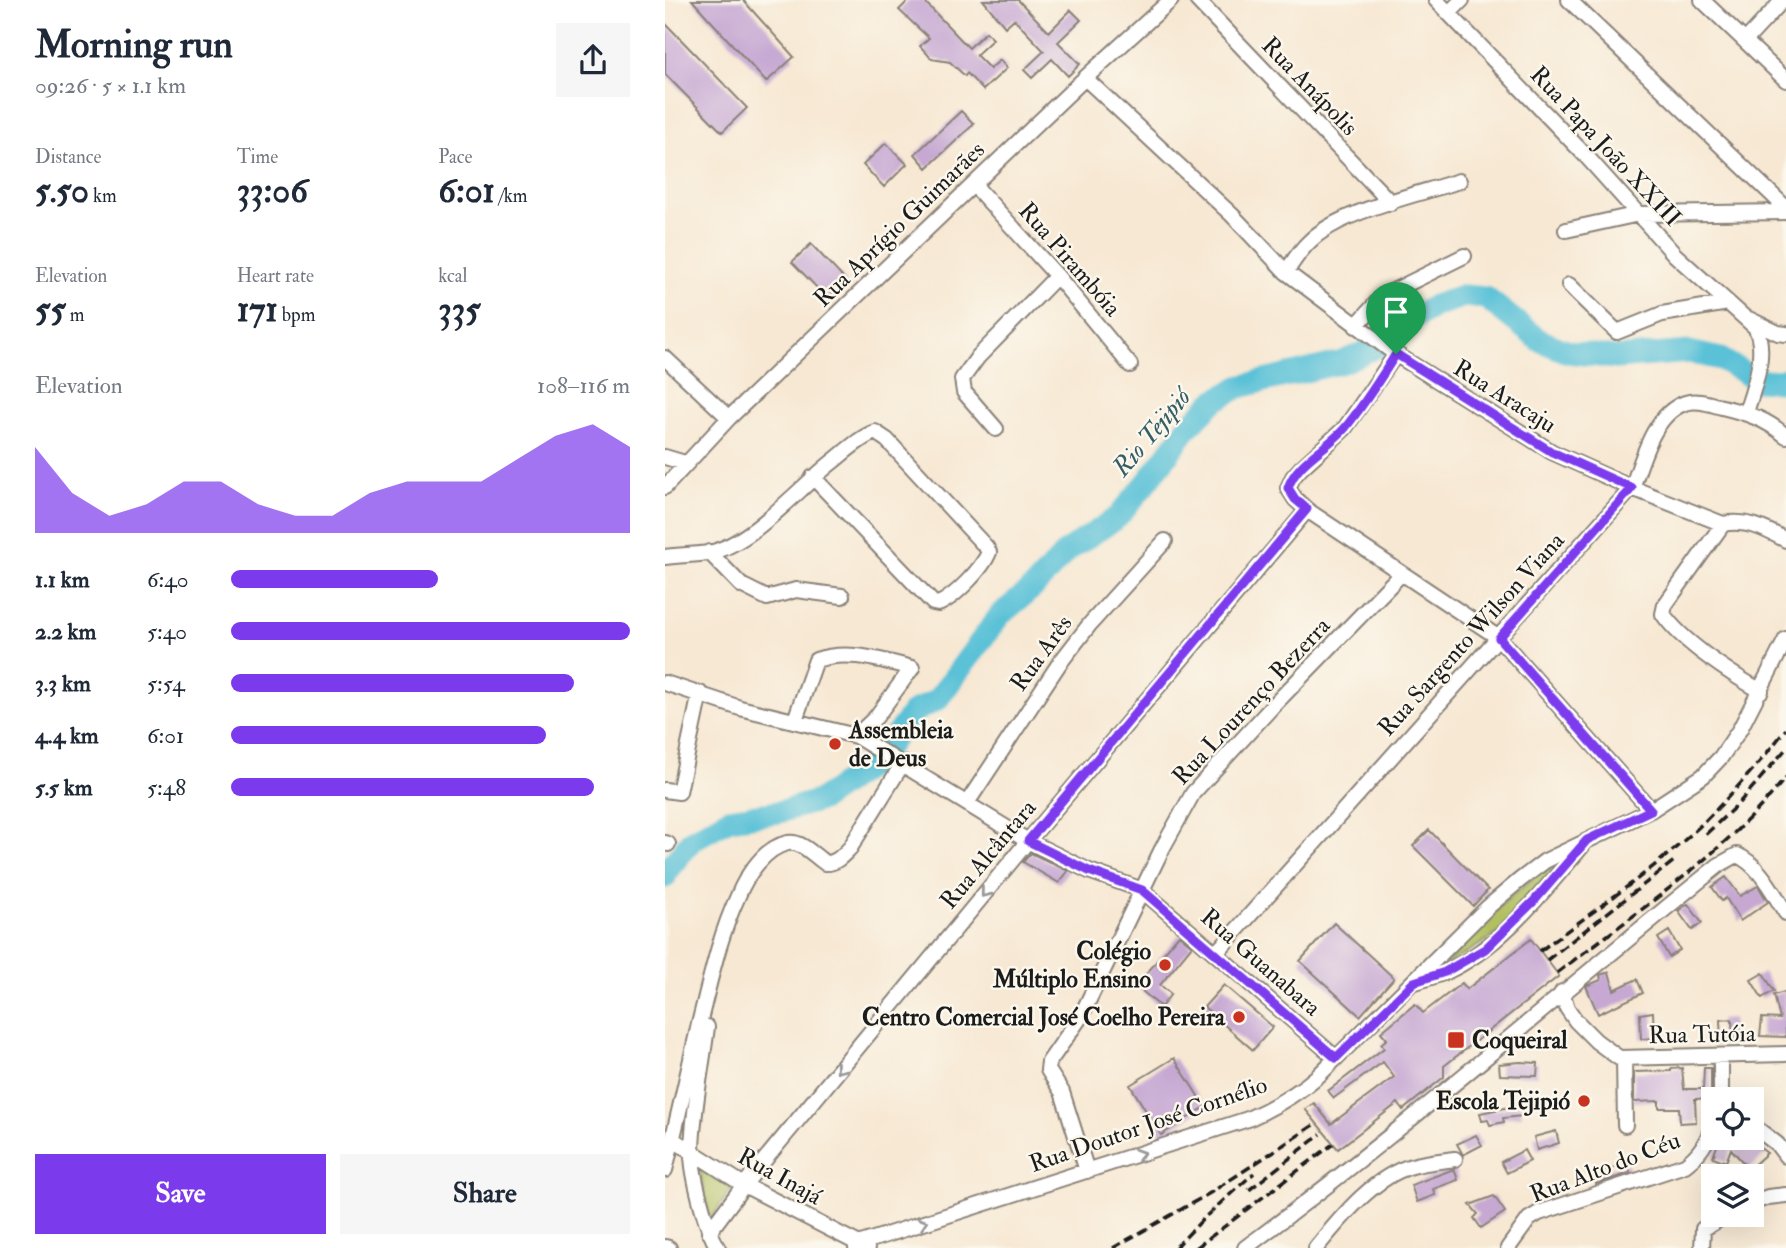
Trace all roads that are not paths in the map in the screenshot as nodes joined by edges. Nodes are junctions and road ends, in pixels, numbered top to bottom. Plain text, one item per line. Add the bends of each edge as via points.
1 (1171, 0) edge
2 (1197, 0) edge
3 (1436, 0) edge
4 (1462, 0) edge
5 (1569, 0) edge
6 (1702, 0) edge
7 (1783, 0) edge
8 (1449, 13) junction
9 (1745, 41) junction
10 (1085, 78) junction
11 (1786, 80) edge
12 (1459, 181) dead end
13 (974, 185) junction
14 (1391, 203) junction
15 (1786, 210) edge
16 (1639, 214) junction
17 (1566, 230) dead end
18 (1464, 256) dead end
19 (1286, 272) junction
20 (1057, 276) junction
21 (1569, 285) dead end
22 (1728, 303) junction
23 (1748, 319) junction
24 (1357, 327) junction
25 (1786, 334) edge
26 (1395, 354) junction
27 (665, 358) edge
28 (1131, 365) dead end
29 (1746, 412) junction
30 (729, 418) junction
31 (996, 429) dead end
32 (1786, 436) edge
33 (665, 457) edge
34 (685, 463) junction
35 (813, 477) junction
36 (665, 487) edge
37 (1632, 488) junction
38 (1307, 509) junction
39 (1723, 524) junction
40 (1786, 540) edge
41 (1165, 541) dead end
42 (709, 552) junction
43 (665, 556) edge
44 (1401, 574) junction
45 (842, 596) dead end
46 (1499, 638) junction
47 (1786, 639) edge
48 (665, 683) edge
49 (1761, 691) junction
50 (700, 694) junction
51 (795, 720) junction
52 (859, 738) junction
53 (900, 762) junction
54 (665, 790) edge
55 (967, 803) junction
56 (1651, 810) junction
57 (1587, 840) junction
58 (1028, 841) junction
59 (1142, 890) junction
60 (1786, 913) edge
61 (1216, 953) junction
62 (715, 957) junction
63 (1414, 982) junction
64 (1562, 992) junction
65 (1786, 1054) edge
66 (1721, 1056) junction
67 (1336, 1058) junction
68 (1621, 1058) junction
69 (1721, 1087) edge
70 (1625, 1125) dead end
71 (1764, 1134) edge
72 (672, 1139) junction
73 (1702, 1150) edge
74 (691, 1152) junction
75 (1786, 1156) edge
76 (1455, 1159) dead end
77 (665, 1170) edge
78 (1087, 1171) junction
79 (744, 1185) junction
80 (1786, 1195) edge
81 (1764, 1198) edge
82 (1706, 1227) edge
83 (709, 1232) junction
84 (861, 1247) edge
85 (718, 1248) edge
86 (1245, 1248) edge
87 (1316, 1248) edge
88 (1508, 1248) edge
89 (1702, 1248) edge

1 - 10 street, Rua Aprígio Guimarães
2 - 14 street, Rua Anápolis
3 - 8 street, Rua Papa João XXIII
4 - 8 street
5 - 15 street
6 - 9 street
7 - 9 street
8 - 16 street, Rua Papa João XXIII
9 - 11 street
10 - 13 street, Rua Aprígio Guimarães
10 - 19 street, Rua Aracaju via 1232,215
12 - 14 street
13 - 20 street, Rua Pirambóia
13 - 30 street, Rua Aprígio Guimarães
14 - 19 street via 1326,228
15 - 16 street
16 - 17 street
16 - 22 street, Rua Papa João XXIII via 1696,276
18 - 24 street via 1391,292
19 - 24 street, Rua Aracaju
20 - 28 street, Rua Pirambóia
20 - 31 street via 962,379 964,392
21 - 22 street via 1617,332 1662,314
22 - 23 street, Rua Papa João XXIII
23 - 25 street, Rua Papa João XXIII
23 - 29 street, Rua Papa João XXIII via 1761,341
24 - 26 street, Rua Aracaju
26 - 37 street, Rua Aracaju via 1552,452
26 - 38 street via 1345,428 1290,482 1291,493
27 - 30 street
29 - 32 street, Rua Sargento Wilson Viana via 1770,422
29 - 37 street, Rua Sargento Wilson Viana via 1702,402 1673,409 1655,432
30 - 34 street, Rua Aprígio Guimarães
33 - 34 street
34 - 36 street, Rua Aprígio Guimarães
35 - 35 street via 933,603 945,601 988,556 986,547 875,432
35 - 42 street via 747,535
37 - 39 street, Rua Aracaju
37 - 46 street, Rua Sargento Wilson Viana
38 - 44 street
38 - 58 street, Rua Alcântara
39 - 40 street, Rua Aracaju via 1745,522
39 - 49 street via 1663,614 1717,663
41 - 55 street, Rua Arês via 1059,664
42 - 43 street
42 - 45 street via 741,585 767,598 796,590
44 - 46 street
44 - 59 street, Rua Lourenço Bezerra via 1193,793
46 - 56 street
46 - 61 street, Rua Sargento Wilson Viana
47 - 49 street, Rua Doutor José Cornélio
48 - 50 street
49 - 56 street, Rua Doutor José Cornélio via 1721,757 1703,776
50 - 51 street
50 - 54 street via 679,792
51 - 52 street
51 - 52 street via 816,660 829,655 861,656 912,668
52 - 53 street, Rua Guanabara
53 - 55 street, Rua Guanabara
53 - 62 street via 859,835 834,862 825,863 795,843 766,855 738,896
55 - 58 street, Rua Guanabara
56 - 57 street, Rua Doutor José Cornélio
57 - 63 street, Rua Doutor José Cornélio via 1520,880
57 - 63 street via 1485,949 1445,972
58 - 59 street, Rua Guanabara
58 -> 79 street, Rua Alcântara
59 - 61 street, Rua Guanabara
59 - 78 street, Rua Lourenço Bezerra via 1081,1016 1047,1068 1062,1092
60 - 64 street via 1754,867 1737,855
61 - 67 street, Rua Guanabara
62 - 72 street
62 - 74 street
63 - 67 street, Rua Doutor José Cornélio
64 - 68 street via 1576,1021
64 - 86 street via 1415,1116
65 - 66 street, Rua Tutóia
66 - 68 street, Rua Tutóia
66 - 69 street
78 -> 67 street, Rua Doutor José Cornélio via 1269,1110 1299,1092
68 - 70 street
71 - 75 street
72 - 74 street, Rua Inajá
72 - 77 street
73 - 88 street, Rua Alto do Céu via 1685,1165 1539,1213 1529,1219
74 - 79 street, Rua Inajá
74 - 83 street
76 - 87 street via 1398,1171 1348,1210
84 -> 78 street, Rua Doutor José Cornélio
79 - 83 street, Rua Alcântara
79 - 84 street, Rua Inajá
80 - 81 street
82 - 89 street
83 - 85 street

